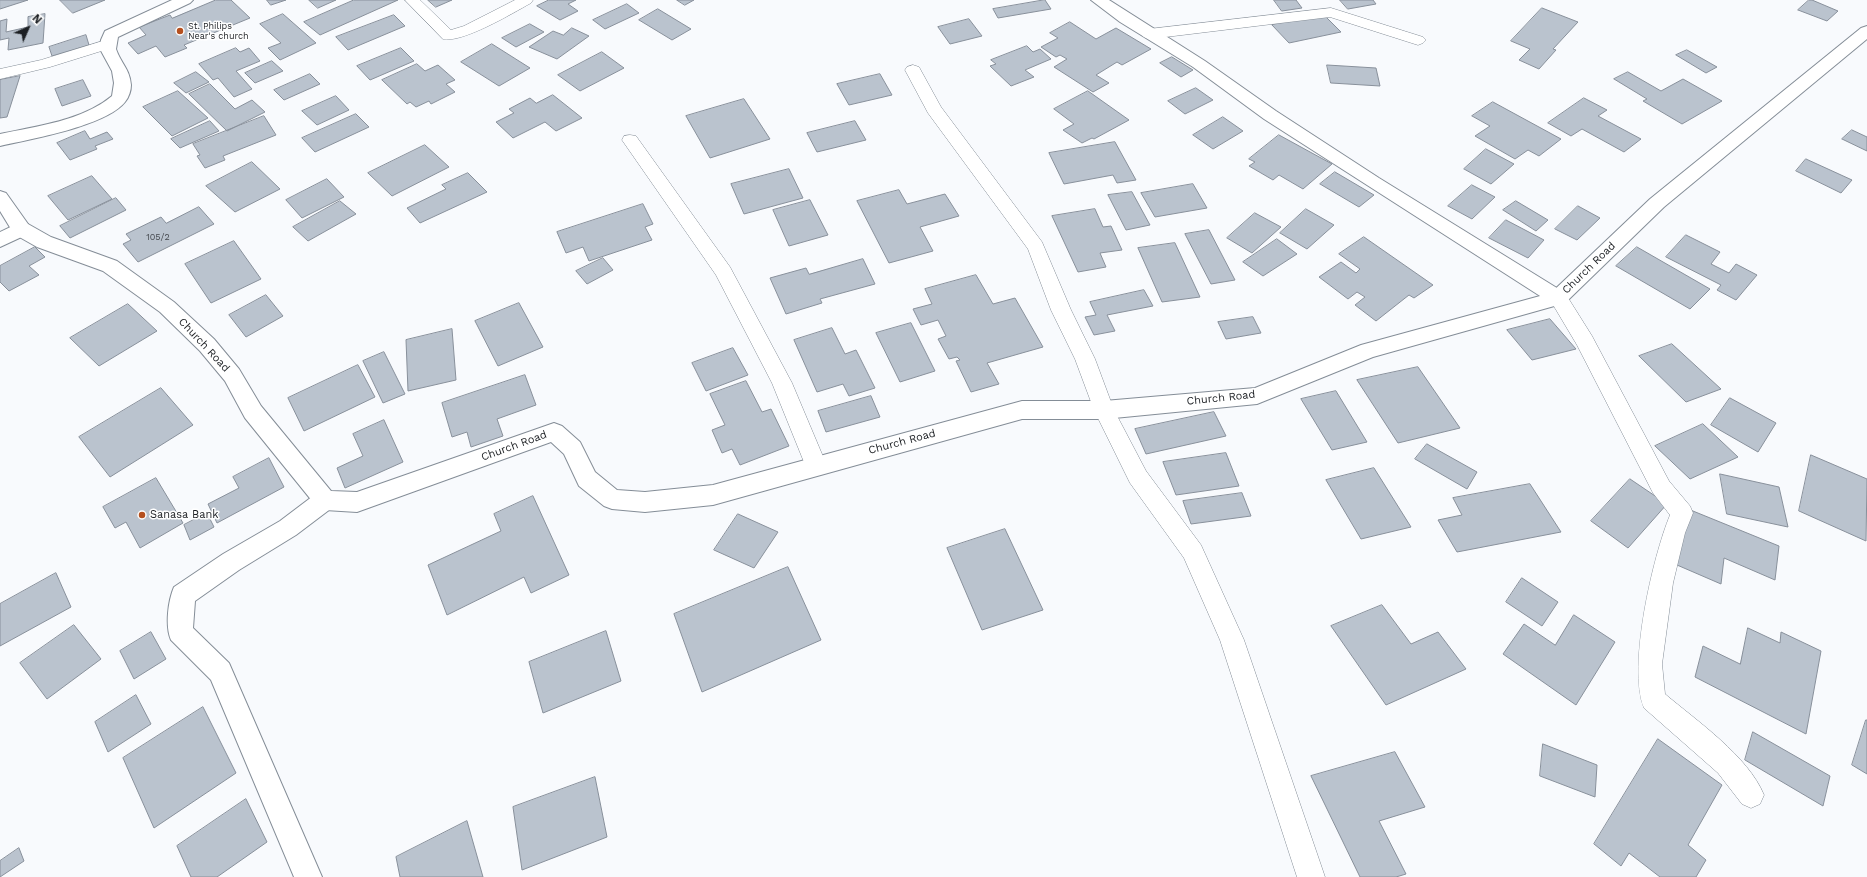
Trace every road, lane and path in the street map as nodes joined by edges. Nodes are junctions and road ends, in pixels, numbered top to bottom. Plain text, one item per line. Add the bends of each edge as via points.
1 (185, 0) edge
2 (412, 0) edge
3 (526, 0) edge
4 (1100, 0) edge
5 (1867, 31) edge
6 (1149, 34) junction
7 (1418, 40) dead end
8 (106, 45) junction
9 (913, 70) dead end
10 (0, 74) edge
11 (0, 140) edge
12 (630, 140) dead end
13 (0, 197) edge
14 (21, 229) junction
15 (0, 240) edge
16 (1558, 298) junction
17 (1104, 410) junction
18 (816, 466) junction
19 (325, 500) junction
20 (1751, 795) dead end
21 (308, 877) edge
22 (1311, 877) edge

1 - 8 street via 111,34
2 - 3 lane via 448,36 469,29
4 - 6 street
5 - 16 street, Church Road via 1657,203
6 - 7 lane via 1331,12
6 - 16 street via 1199,64 1270,115 1373,182
8 - 10 lane via 45,64
8 - 11 street via 108,53 119,67 122,84 119,98 109,107 92,116
9 - 17 lane via 934,109 1036,247 1061,310 1085,359
12 - 18 lane via 723,272 782,383
13 - 14 street, Church Road
14 - 15 street
14 - 19 street, Church Road via 44,242 110,266 168,307 207,345 232,375 253,412
16 - 17 street, Church Road via 1368,351 1257,396
16 - 20 lane via 1585,341 1661,487 1682,512 1661,583 1650,664 1653,700 1727,764
17 - 18 street, Church Road via 1022,410
17 - 22 lane via 1138,477 1193,552 1232,640
18 - 19 street, Church Road via 713,495 645,502 612,499 587,479 572,448 554,432 358,502
19 - 21 street via 288,528 183,595 180,632 220,672

